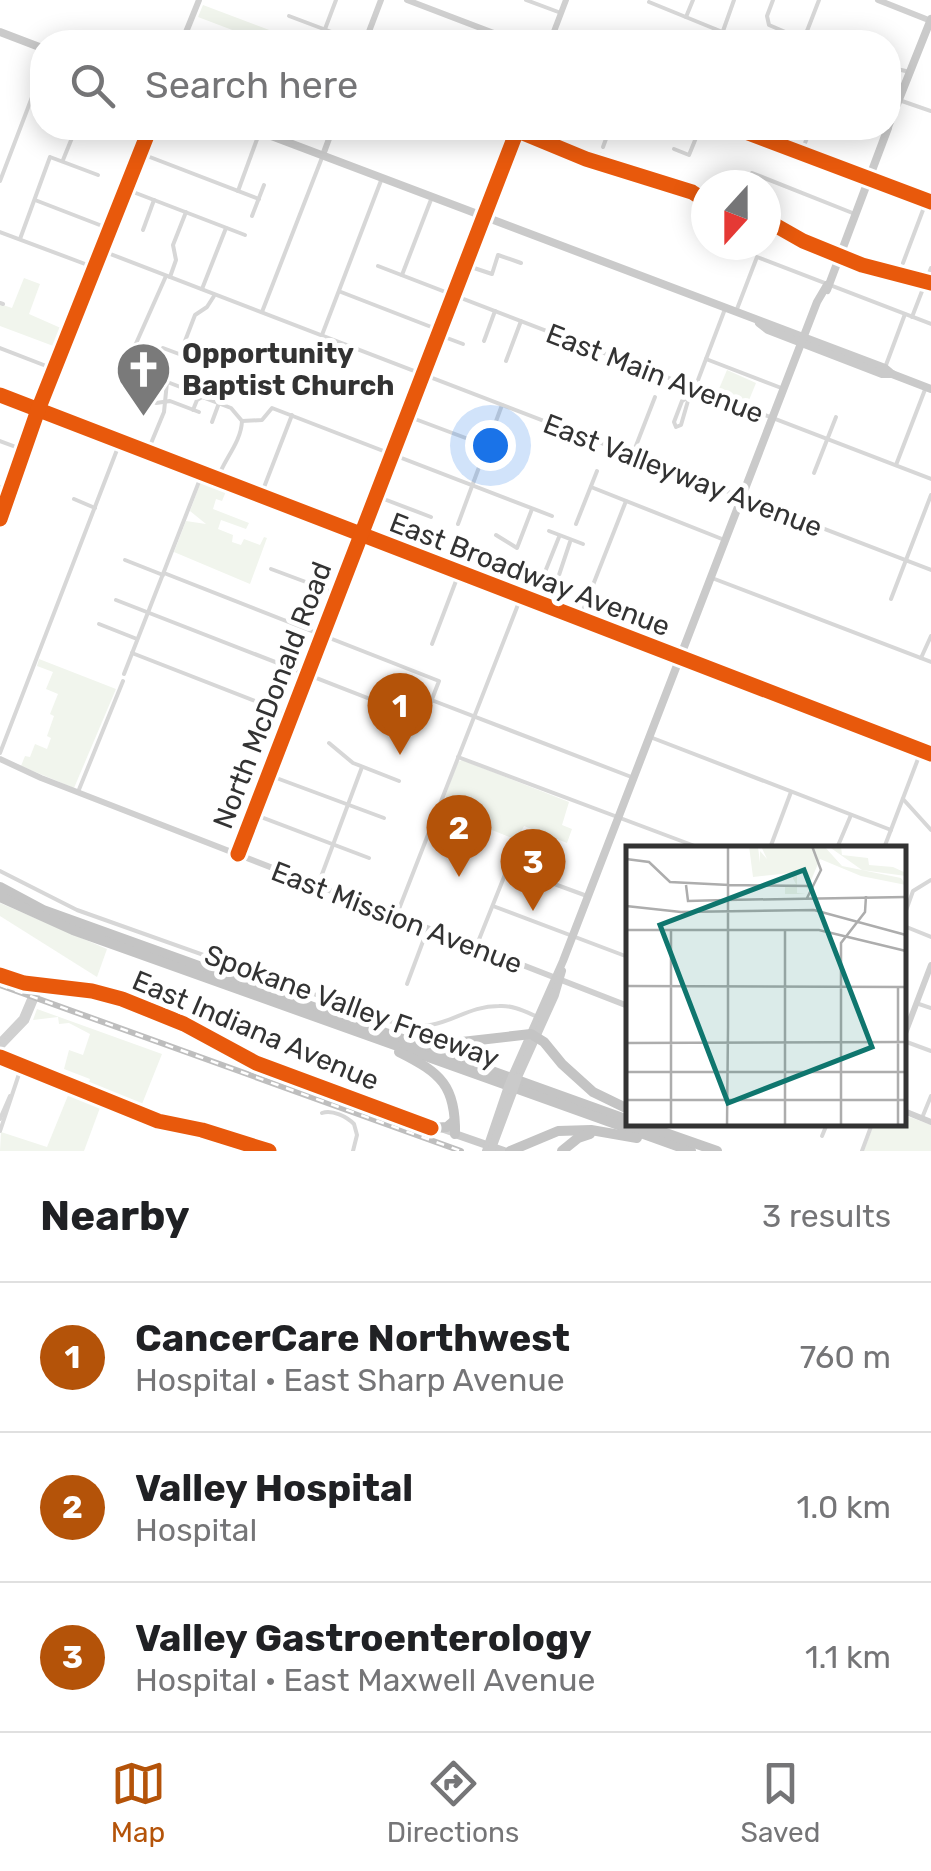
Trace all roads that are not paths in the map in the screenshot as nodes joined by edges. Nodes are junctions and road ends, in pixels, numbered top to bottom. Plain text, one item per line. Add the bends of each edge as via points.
1 (198, 0) edge
2 (336, 0) edge
3 (382, 0) edge
4 (407, 0) edge
5 (526, 0) edge
6 (566, 0) edge
7 (693, 0) edge
8 (734, 0) edge
9 (773, 0) edge
10 (819, 0) edge
11 (878, 0) edge
12 (649, 2) edge
13 (561, 14) junction
14 (289, 16) dead end
15 (686, 17) junction
16 (931, 20) edge
17 (325, 29) joint
18 (716, 29) joint
19 (187, 30) edge
20 (367, 30) edge
21 (486, 30) edge
22 (555, 30) edge
23 (719, 30) edge
24 (722, 30) edge
25 (783, 30) edge
26 (808, 30) edge
27 (0, 32) edge
28 (30, 43) edge
29 (901, 70) edge
30 (910, 72) junction
31 (901, 97) edge
32 (901, 100) edge
33 (30, 102) edge
34 (931, 111) edge
35 (71, 140) edge
36 (145, 140) edge
37 (257, 140) edge
38 (282, 140) edge
39 (329, 140) edge
40 (513, 140) edge
41 (606, 140) edge
42 (695, 140) edge
43 (768, 140) edge
44 (807, 140) edge
45 (883, 140) edge
46 (603, 147) dead end
47 (674, 149) dead end
48 (140, 153) junction
49 (802, 153) junction
50 (323, 155) junction
51 (0, 159) edge
52 (7, 162) junction
53 (63, 162) junction
54 (98, 176) dead end
55 (382, 178) junction
56 (868, 178) junction
57 (0, 181) edge
58 (264, 185) dead end
59 (781, 185) edge
60 (126, 189) junction
61 (238, 191) junction
62 (432, 197) junction
63 (258, 199) junction
64 (34, 200) junction
65 (154, 200) junction
66 (929, 201) edge
67 (186, 212) junction
68 (854, 214) junction
69 (252, 216) dead end
70 (484, 217) junction
71 (226, 228) junction
72 (110, 229) junction
73 (143, 230) dead end
74 (0, 232) edge
75 (245, 235) dead end
76 (20, 239) junction
77 (100, 250) junction
78 (521, 263) dead end
79 (903, 263) dead end
80 (465, 264) junction
81 (378, 266) dead end
82 (93, 267) junction
83 (931, 268) edge
84 (402, 275) junction
85 (168, 277) junction
86 (827, 285) junction
87 (202, 289) junction
88 (339, 291) junction
89 (214, 294) junction
90 (454, 294) junction
91 (725, 310) junction
92 (495, 311) junction
93 (262, 312) junction
94 (736, 314) junction
95 (905, 314) junction
96 (912, 316) junction
97 (521, 321) junction
98 (931, 324) edge
99 (438, 332) junction
100 (322, 335) junction
101 (484, 341) dead end
102 (805, 341) junction
103 (463, 344) dead end
104 (0, 348) edge
105 (134, 348) dead end
106 (163, 348) dead end
107 (180, 354) junction
108 (186, 357) dead end
109 (506, 360) dead end
110 (706, 360) junction
111 (54, 369) junction
112 (887, 372) junction
113 (422, 374) junction
114 (149, 376) dead end
115 (167, 382) junction
116 (183, 388) dead end
117 (693, 388) junction
118 (928, 388) edge
119 (784, 389) junction
120 (0, 395) edge
121 (689, 396) junction
122 (142, 397) dead end
123 (655, 397) dead end
124 (164, 402) junction
125 (219, 402) junction
126 (502, 405) junction
127 (38, 410) junction
128 (406, 415) junction
129 (292, 416) junction
130 (836, 417) dead end
131 (242, 421) junction
132 (212, 422) dead end
133 (773, 422) junction
134 (828, 438) junction
135 (0, 441) edge
136 (120, 442) junction
137 (487, 446) junction
138 (24, 450) junction
139 (147, 453) junction
140 (392, 454) junction
141 (632, 456) junction
142 (896, 465) junction
143 (597, 471) dead end
144 (814, 473) dead end
145 (202, 474) junction
146 (931, 479) edge
147 (217, 480) junction
148 (472, 485) junction
149 (0, 487) edge
150 (591, 487) junction
151 (10, 491) junction
152 (931, 495) edge
153 (260, 496) junction
154 (376, 496) junction
155 (743, 498) junction
156 (74, 500) dead end
157 (626, 501) junction
158 (95, 508) junction
159 (532, 509) junction
160 (552, 516) dead end
161 (430, 517) dead end
162 (0, 519) edge
163 (458, 524) dead end
164 (576, 524) dead end
165 (549, 531) dead end
166 (496, 534) dead end
167 (360, 535) junction
168 (559, 537) junction
169 (727, 541) junction
170 (570, 542) junction
171 (583, 544) dead end
172 (125, 560) dead end
173 (905, 560) junction
174 (271, 569) dead end
175 (931, 570) edge
176 (459, 573) junction
177 (163, 574) junction
178 (712, 578) junction
179 (556, 584) junction
180 (338, 594) junction
181 (520, 597) junction
182 (892, 599) dead end
183 (116, 600) dead end
184 (542, 605) junction
185 (148, 612) junction
186 (580, 620) junction
187 (99, 624) dead end
188 (322, 634) junction
189 (931, 636) edge
190 (137, 639) junction
191 (432, 644) dead end
192 (132, 653) junction
193 (681, 658) junction
194 (921, 658) junction
195 (931, 662) edge
196 (306, 675) junction
197 (432, 700) junction
198 (290, 715) junction
199 (474, 716) junction
200 (650, 737) junction
201 (328, 743) dead end
202 (921, 750) junction
203 (931, 754) edge
204 (0, 756) edge
205 (458, 756) junction
206 (362, 768) junction
207 (268, 775) junction
208 (634, 778) junction
209 (400, 781) dead end
210 (78, 792) junction
211 (791, 792) junction
212 (903, 799) junction
213 (348, 805) junction
214 (253, 814) junction
215 (851, 815) junction
216 (384, 818) dead end
217 (618, 818) junction
218 (891, 830) junction
219 (931, 830) edge
220 (333, 844) junction
221 (695, 846) edge
222 (771, 846) edge
223 (838, 846) edge
224 (885, 846) edge
225 (238, 854) junction
226 (369, 858) dead end
227 (0, 871) edge
228 (931, 880) edge
229 (0, 884) edge
230 (317, 885) junction
231 (0, 897) edge
232 (588, 897) junction
233 (492, 906) junction
234 (906, 911) edge
235 (396, 916) junction
236 (906, 927) edge
237 (428, 928) junction
238 (573, 936) junction
239 (931, 937) edge
240 (476, 947) junction
241 (626, 956) edge
242 (931, 965) edge
243 (0, 975) edge
244 (929, 977) edge
245 (10, 978) junction
246 (558, 979) junction
247 (408, 984) dead end
248 (39, 985) junction
249 (32, 996) junction
250 (284, 1000) junction
251 (916, 1003) junction
252 (626, 1005) edge
253 (931, 1008) edge
254 (538, 1017) junction
255 (906, 1032) edge
256 (533, 1035) junction
257 (906, 1039) edge
258 (0, 1044) edge
259 (931, 1052) edge
260 (0, 1058) edge
261 (22, 1068) junction
262 (510, 1090) junction
263 (12, 1092) junction
264 (931, 1096) edge
265 (626, 1109) edge
266 (906, 1112) edge
267 (322, 1114) dead end
268 (455, 1115) junction
269 (0, 1118) edge
270 (922, 1118) junction
271 (626, 1119) edge
272 (931, 1122) edge
273 (494, 1125) junction
274 (646, 1126) edge
275 (667, 1126) edge
276 (826, 1126) edge
277 (871, 1126) edge
278 (432, 1128) junction
279 (0, 1131) edge
280 (455, 1134) junction
281 (625, 1135) junction
282 (822, 1136) dead end
283 (474, 1140) junction
284 (488, 1149) edge
285 (269, 1151) edge
286 (353, 1151) edge
287 (507, 1151) edge
288 (562, 1151) edge
289 (682, 1151) edge
290 (690, 1151) edge
291 (717, 1151) edge
292 (725, 1151) edge
293 (862, 1151) edge

1 - 19 street
2 - 17 street
3 - 20 street
4 - 21 street
5 - 13 street
6 - 13 street
7 - 15 street
8 - 24 street
9 - 25 street via 767,21
10 - 26 street
11 - 16 street
12 - 15 street
13 - 22 street
14 - 17 street
15 - 18 street
16 - 30 main road
18 - 23 street
27 - 28 main road
29 - 30 street
30 - 31 main road
32 - 34 street
33 - 52 street
35 - 53 street
36 - 48 main road
37 - 61 street
38 - 50 main road
39 - 50 street
40 - 70 street, North McDonald Road
41 - 46 street
42 - 47 street via 689,155
43 - 49 street
44 - 49 street
45 - 56 main road
48 - 60 main road
48 - 61 street
49 - 56 street
50 - 55 main road
50 - 93 street
51 - 52 street
52 - 57 street
53 - 54 street
53 - 64 street via 50,157
55 - 62 main road
55 - 88 street
56 - 66 street
56 - 68 main road
58 - 63 street
59 - 68 street
60 - 65 street
60 - 72 main road
61 - 63 street
62 - 70 main road
62 - 84 street
63 - 69 street
64 - 72 street
64 - 76 street
65 - 67 street
65 - 73 street
66 - 79 street
67 - 71 street
67 - 85 street
68 - 86 main road
70 - 80 street, North McDonald Road
70 - 91 main road
71 - 75 street
71 - 87 street
72 - 77 main road
74 - 76 street
76 - 82 street
77 - 82 main road
77 - 85 street, East Valleyway Avenue
78 - 80 street via 498,255 492,274
80 - 90 street, North McDonald Road
81 - 84 street, East Main Avenue
82 - 111 main road
83 - 96 street
84 - 90 street, East Main Avenue
85 - 87 street, East Valleyway Avenue
85 - 105 street
86 - 94 street via 758,258
86 - 95 street
86 - 102 main road
87 - 89 street, East Valleyway Avenue
88 - 99 street
88 - 100 street
89 - 93 street, East Valleyway Avenue
89 - 107 street via 195,315
90 - 92 street, East Main Avenue
90 - 99 street, North McDonald Road
91 - 94 main road
91 - 110 street
92 - 97 street, East Main Avenue
92 - 101 street
93 - 100 street, East Valleyway Avenue
94 - 102 main road
95 - 96 street
95 - 112 street
96 - 98 street
97 - 109 street
97 - 117 street, East Main Avenue
99 - 103 street
99 - 113 street, North McDonald Road
100 - 113 street, East Valleyway Avenue
102 - 112 main road
102 - 119 main road
102 - 133 main road
104 - 111 street
106 - 107 street
107 - 108 street
110 - 117 street
110 - 119 street
111 - 127 main road
112 - 118 main road
113 - 126 street, East Valleyway Avenue
113 - 128 street, North McDonald Road
114 - 115 street
115 - 116 street
115 - 124 street
117 - 121 street
117 - 133 street, East Main Avenue
118 - 142 street
119 - 133 main road
120 - 127 street, East Broadway Avenue
121 - 121 street via 681,425 676,427 682,400
122 - 124 street
123 - 141 street
124 - 125 street via 196,411 199,397
124 - 139 street
125 - 131 street
125 - 132 street
126 - 137 street
126 - 141 street, East Valleyway Avenue
127 - 136 street, East Broadway Avenue
127 - 138 main road
128 - 137 street
128 - 140 street, North McDonald Road
129 - 131 street via 272,408 262,420
129 - 140 street
129 - 153 street
130 - 134 street
131 - 147 street via 240,440
133 - 134 street, East Main Avenue
133 - 155 main road
134 - 142 street, East Main Avenue
134 - 144 street
135 - 138 street
136 - 139 street, East Broadway Avenue
136 - 158 street
137 - 148 street
138 - 151 main road
139 - 145 street, East Broadway Avenue
140 - 148 street
140 - 154 street, North McDonald Road
141 - 155 street, East Valleyway Avenue
142 - 146 street, East Main Avenue
143 - 150 street
145 - 147 street, East Broadway Avenue
145 - 177 street
147 - 153 street, East Broadway Avenue
148 - 159 street
148 - 163 street
149 - 151 street
150 - 157 street
150 - 164 street
151 - 162 main road
152 - 173 street
153 - 167 street, East Broadway Avenue
154 - 161 street
154 - 167 street, North McDonald Road
155 - 169 main road
155 - 173 street, East Valleyway Avenue
156 - 158 street
157 - 169 street
157 - 186 street
158 - 204 street
159 - 160 street
159 - 166 street via 517,548
165 - 168 street
167 - 176 street, East Broadway Avenue
167 - 180 street, North McDonald Road
168 - 170 street
168 - 179 street via 545,572
169 - 178 main road
170 - 171 street
170 - 179 street
172 - 177 street
173 - 175 street, East Valleyway Avenue
173 - 182 street
174 - 180 street
176 - 181 street, East Broadway Avenue
176 - 191 street
177 - 185 street
177 - 188 street
178 - 193 main road
178 - 194 street
179 - 184 street
180 - 188 street, North McDonald Road
181 - 184 street, East Broadway Avenue
181 - 199 street
183 - 185 street
184 - 186 street, East Broadway Avenue
185 - 190 street
185 - 196 street
186 - 193 street, East Broadway Avenue
187 - 190 street
188 - 196 street, North McDonald Road
188 - 197 street via 439,681
189 - 194 street
190 - 192 street
192 - 198 street
192 - 210 street
193 - 200 main road
193 - 202 street, East Broadway Avenue
194 - 195 street
196 - 197 street via 424,720
196 - 198 street, North McDonald Road
197 - 199 street
198 - 207 street, North McDonald Road
199 - 205 street
199 - 208 street
200 - 208 main road
200 - 211 street
201 - 206 street
202 - 203 street, East Broadway Avenue
202 - 212 street
204 - 210 street, East Mission Avenue
205 - 217 street
205 - 235 street
206 - 209 street
206 - 213 street
207 - 213 street
207 - 214 street, North McDonald Road
208 - 217 main road
210 - 225 street, East Mission Avenue
211 - 215 street
211 - 222 street
212 - 218 street
212 - 219 street
213 - 216 street
213 - 220 street
214 - 220 street
214 - 225 street, North McDonald Road
215 - 218 street
215 - 223 street
217 - 221 street
217 - 232 main road
218 - 224 street
220 - 226 street
220 - 230 street
225 - 230 street, East Mission Avenue
227 - 254 street via 98,918 395,1023 432,1026 497,1006
228 - 234 street via 915,888
229 - 250 highway, Spokane Valley Freeway
230 - 235 street, East Mission Avenue
231 - 250 highway, Spokane Valley Freeway via 72,930
232 - 233 street via 508,867
232 - 238 main road
233 - 238 street
233 - 240 street
235 - 237 street, East Mission Avenue
236 - 239 street
237 - 240 street, East Mission Avenue
237 - 247 street
238 - 241 street
238 - 246 main road
240 - 246 street, East Mission Avenue
242 - 244 street
243 - 245 street, East Indiana Avenue
244 - 251 street
245 - 248 street, East Indiana Avenue
245 - 249 street
246 - 252 street, East Mission Avenue
246 - 254 main road
246 - 256 main road
248 - 249 street
248 - 258 street via 26,1022
248 - 278 street, East Indiana Avenue via 122,1000 256,1063
249 - 258 street
250 - 256 highway via 434,1042
250 - 268 highway via 422,1065 446,1085
250 - 271 highway, Spokane Valley Freeway
250 - 290 highway, Spokane Valley Freeway
251 - 253 street
251 - 255 street
254 - 256 main road
256 - 262 main road, bridge
256 - 265 highway via 592,1092
257 - 259 street
260 - 261 street
261 - 263 street
261 - 285 street via 158,1120
262 - 273 main road
262 - 284 main road
263 - 269 street
263 - 279 street
264 - 270 street
266 - 270 street
267 - 286 street via 350,1120 357,1135
268 - 278 highway via 449,1126
268 - 280 highway
270 - 272 street
273 - 283 main road
273 - 284 main road
274 - 291 highway
275 - 292 highway
276 - 282 street
277 - 293 street
278 - 280 street, East Indiana Avenue
280 - 283 main road, East Indiana Avenue
281 - 287 highway via 558,1131
281 - 288 highway via 583,1135
281 - 289 highway
283 - 284 main road, East Indiana Avenue
284 - 287 main road, East Indiana Avenue

